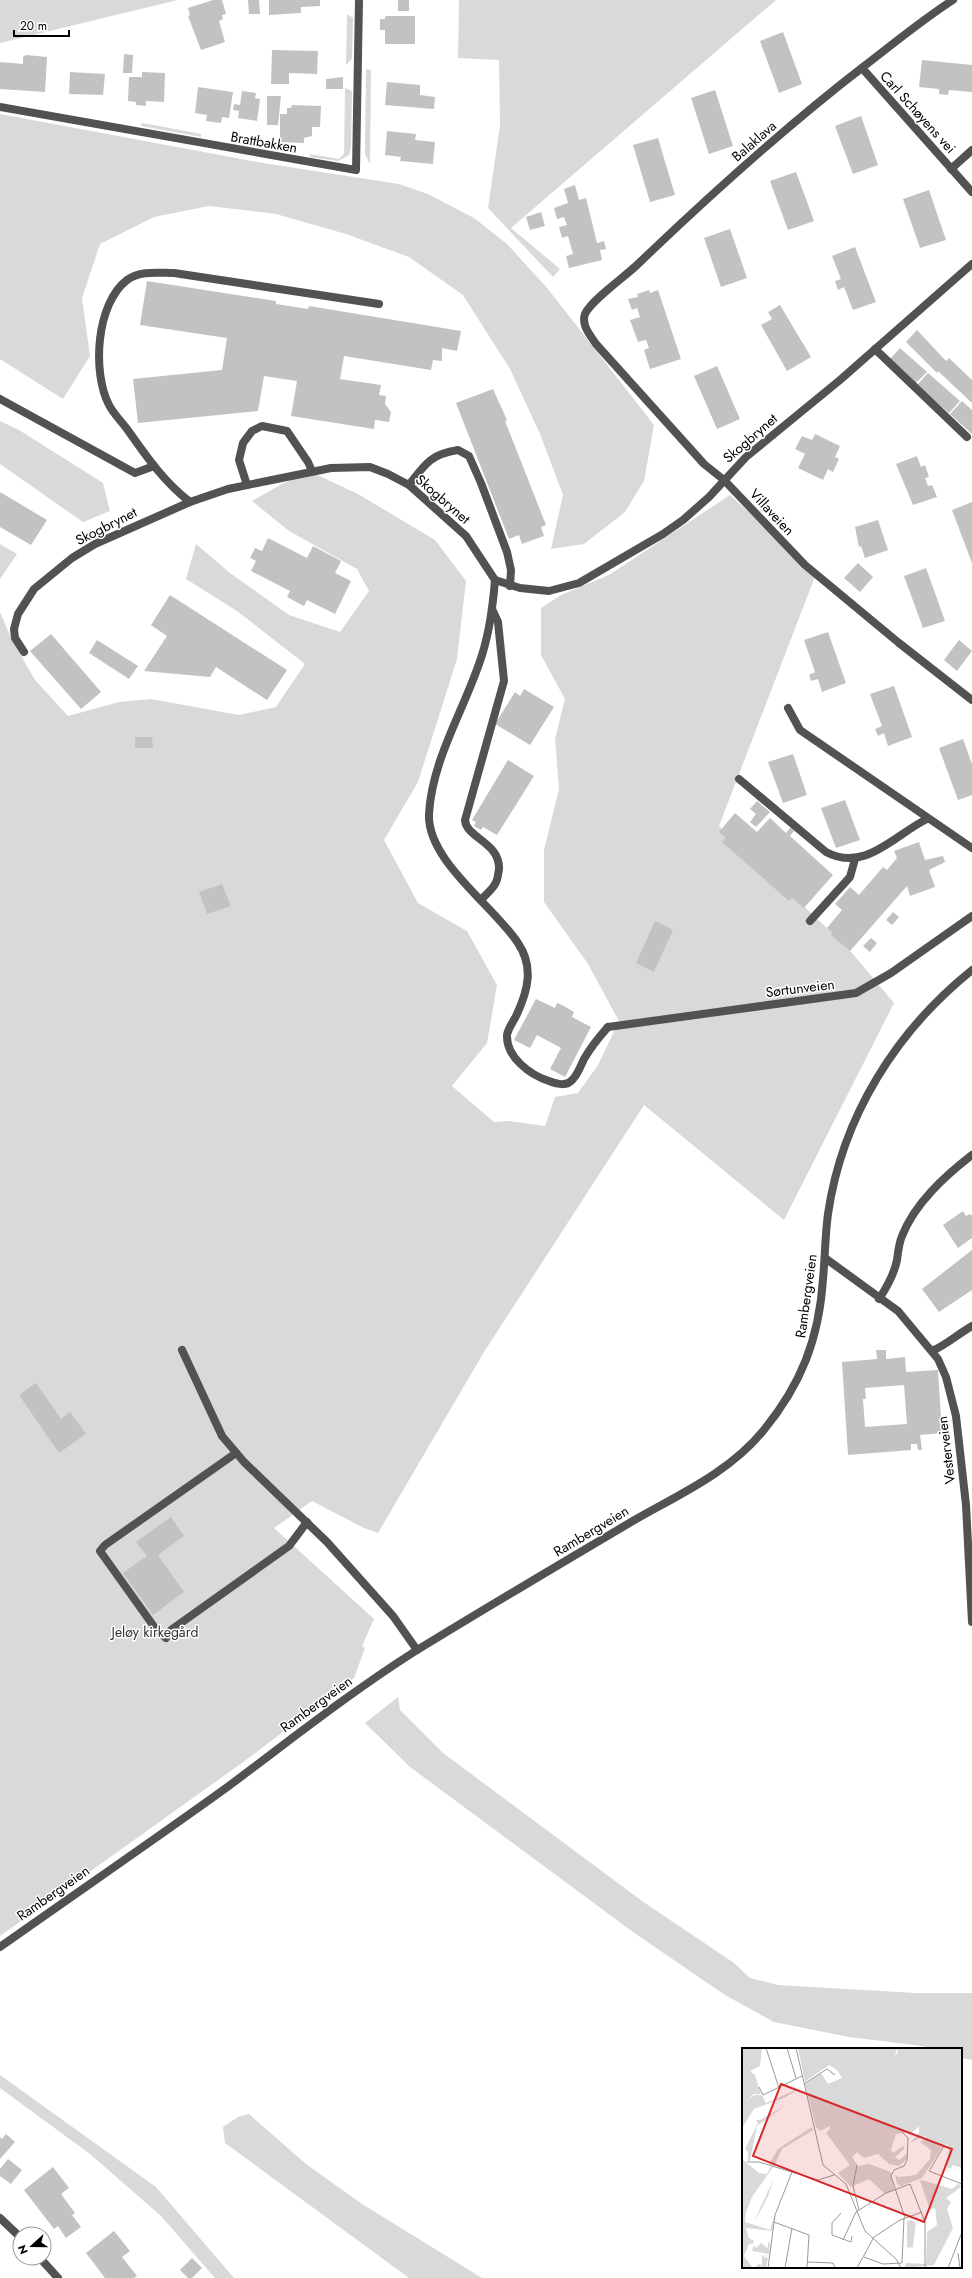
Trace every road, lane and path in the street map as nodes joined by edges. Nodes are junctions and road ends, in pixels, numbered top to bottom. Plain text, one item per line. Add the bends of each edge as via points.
1 (359, 0) edge
2 (953, 0) edge
3 (862, 68) junction
4 (0, 108) edge
5 (972, 150) edge
6 (951, 169) junction
7 (972, 192) edge
8 (972, 264) edge
9 (379, 304) dead end
10 (585, 315) joint
11 (875, 349) junction
12 (0, 399) edge
13 (967, 437) dead end
14 (154, 466) junction
15 (312, 471) junction
16 (724, 480) junction
17 (247, 485) junction
18 (409, 485) junction
19 (190, 502) junction
20 (495, 580) junction
21 (510, 586) junction
22 (492, 609) junction
23 (24, 652) dead end
24 (972, 700) edge
25 (788, 708) dead end
26 (739, 779) dead end
27 (927, 819) junction
28 (972, 848) edge
29 (855, 859) junction
30 (481, 900) junction
31 (972, 916) edge
32 (810, 921) dead end
33 (972, 970) edge
34 (972, 1155) edge
35 (825, 1258) junction
36 (879, 1299) junction
37 (972, 1326) edge
38 (182, 1350) dead end
39 (932, 1351) junction
40 (236, 1453) junction
41 (307, 1522) junction
42 (969, 1522) edge
43 (972, 1622) edge
44 (417, 1650) junction
45 (0, 1947) edge
46 (0, 2218) edge
47 (12, 2229) edge
48 (47, 2266) edge
49 (58, 2278) edge

1 - 4 street, Brattbakken via 356,170
2 - 3 street, Balaklava via 920,22
3 - 6 street, Carl Schøyens vei
3 - 10 street, Balaklava via 708,197 638,265 591,305
5 - 6 street
6 - 7 street, Carl Schøyens vei
8 - 11 street, Skogbrynet
9 - 14 street via 174,273 149,272 127,280 108,304 103,322 99,363 109,405
10 - 16 street, Villaveien via 585,327 596,344 704,464
11 - 13 street
11 - 16 street, Skogbrynet via 768,437
12 - 14 street via 135,473
14 - 19 street via 172,487
15 - 17 street, Skogbrynet
15 - 17 street via 287,431 262,426 252,431 243,443 239,460
15 - 18 street, Skogbrynet via 370,467
16 - 21 street, Skogbrynet via 710,498 663,534 579,583 549,591
16 - 24 street, Villaveien via 804,565
17 - 19 street, Skogbrynet
18 - 20 street, Skogbrynet via 466,536
18 - 21 street via 431,458 444,452 458,450 469,456 507,552 511,570
19 - 23 street, Skogbrynet via 95,544 54,571 34,588 18,614 14,629 15,638
20 - 21 street, Skogbrynet
20 - 22 street
22 - 30 street via 498,622 504,681 465,820 467,827 493,849 498,861 498,877 495,884
22 - 30 street via 482,655 445,750 429,816 438,849
25 - 27 street via 800,730
26 - 29 street via 826,852 840,859
27 - 28 street
27 - 29 street via 874,852
29 - 32 street via 850,877
30 - 31 street, Sørtunveien via 518,943 529,975 528,986 507,1035 509,1050 517,1060 542,1079 559,1084 573,1080 585,1057 608,1027 856,993 891,974
33 - 35 street, Rambergveien via 917,1020 880,1072 858,1113 836,1174 828,1216
34 - 36 street via 950,1172 921,1204 910,1221 902,1236 889,1285
35 - 36 street, Vesterveien
35 - 44 street, Rambergveien via 817,1328 806,1362 782,1406 749,1446 707,1479
36 - 39 street, Vesterveien via 898,1311
37 - 39 street via 944,1346
38 - 40 street via 222,1436
39 - 42 street, Vesterveien via 946,1377 956,1416
40 - 41 street via 282,1501
40 - 41 street via 100,1551 155,1628 166,1638 171,1630 289,1546
41 - 44 street via 393,1616
42 - 43 street, Vesterveien
44 - 45 street, Rambergveien via 339,1703 226,1788
46 - 47 street
48 - 49 street

